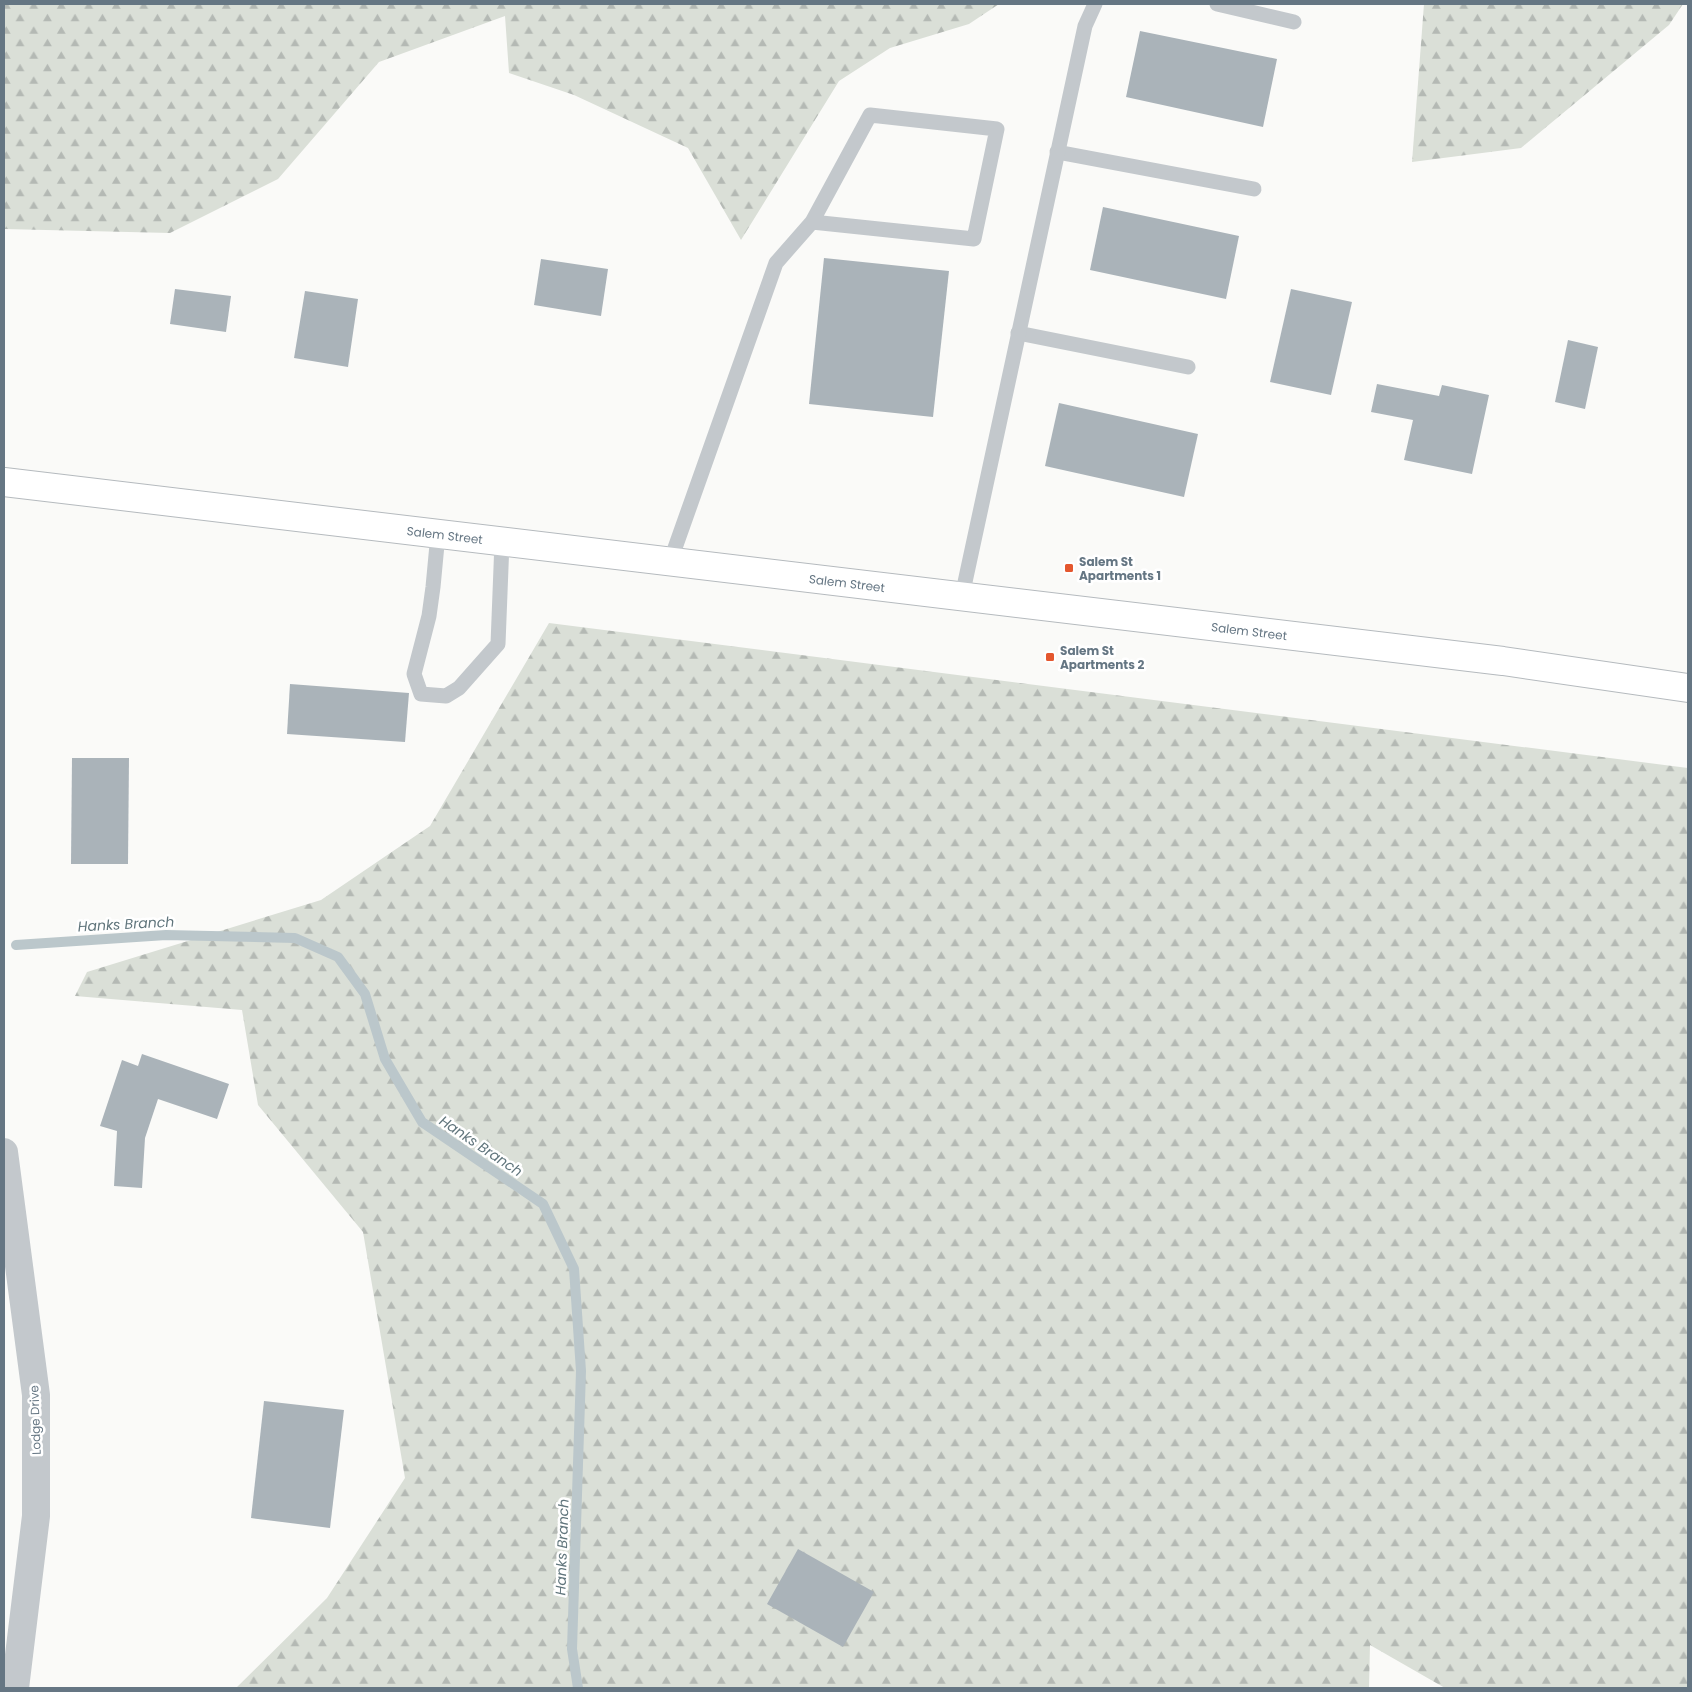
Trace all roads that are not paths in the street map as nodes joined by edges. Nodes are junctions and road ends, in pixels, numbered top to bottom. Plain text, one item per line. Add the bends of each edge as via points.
1 (1095, 4) edge
2 (1217, 4) edge
3 (1294, 22) dead end
4 (1057, 152) junction
5 (1254, 190) dead end
6 (812, 222) junction
7 (1018, 333) junction
8 (1188, 367) dead end
9 (4, 482) edge
10 (438, 534) junction
11 (502, 542) junction
12 (670, 562) junction
13 (962, 596) junction
14 (1688, 688) edge
15 (4, 1152) edge
16 (15, 1688) edge

1 - 4 lane via 1085,26
2 - 3 lane
4 - 5 lane
4 - 7 lane
6 - 6 lane via 974,239 997,129 870,115
6 - 12 lane via 776,263
7 - 8 lane
7 - 13 lane
9 - 10 main road, Salem Street
10 - 11 main road, Salem Street
10 - 11 lane via 429,616 414,674 421,694 446,696 459,688 498,644
11 - 12 main road, Salem Street
12 - 13 main road, Salem Street
13 - 14 main road, Salem Street via 1503,662
15 - 16 street, Lodge Drive via 36,1395 36,1516

